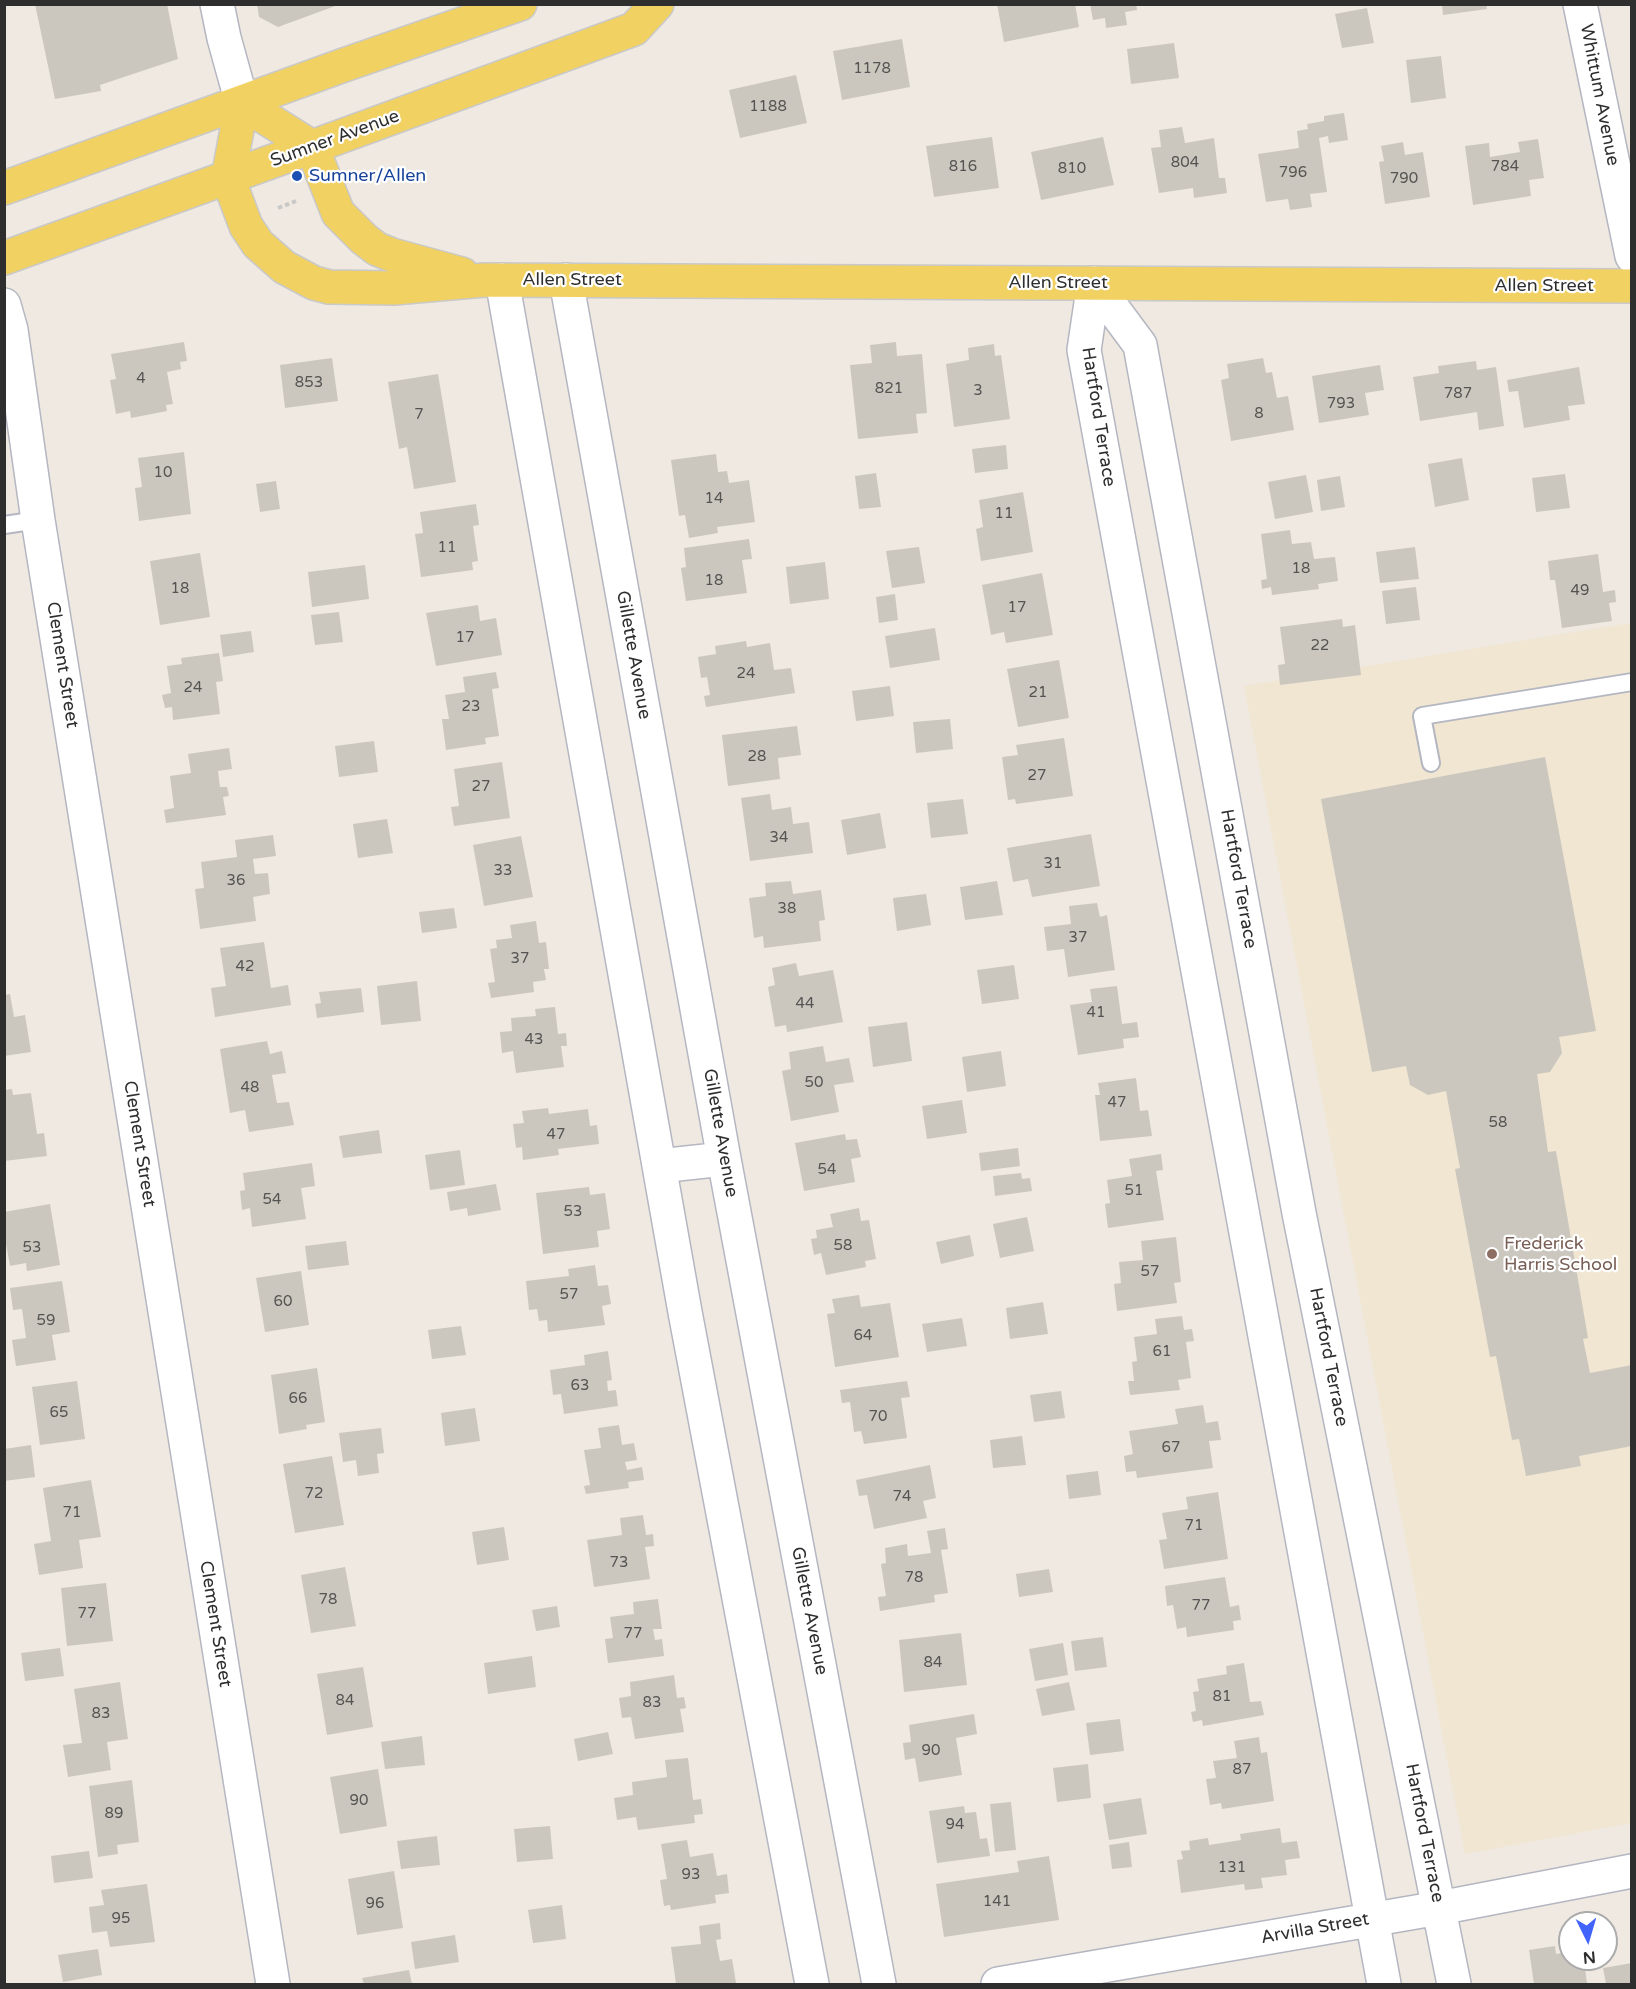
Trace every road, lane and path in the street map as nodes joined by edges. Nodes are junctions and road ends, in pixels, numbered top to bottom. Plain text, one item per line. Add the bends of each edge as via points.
1 (217, 4) edge
2 (520, 4) edge
3 (657, 4) edge
4 (1580, 4) edge
5 (242, 103) junction
6 (312, 147) junction
7 (228, 177) junction
8 (4, 188) edge
9 (300, 200) dead end
10 (272, 210) dead end
11 (1632, 256) edge
12 (4, 258) edge
13 (494, 280) junction
14 (566, 280) junction
15 (1094, 283) junction
16 (1632, 286) edge
17 (4, 305) edge
18 (38, 520) junction
19 (4, 525) edge
20 (1632, 682) edge
21 (1431, 763) dead end
22 (724, 1159) junction
23 (659, 1166) junction
24 (1632, 1871) edge
25 (1439, 1908) junction
26 (1372, 1920) junction
27 (273, 1984) edge
28 (812, 1984) edge
29 (879, 1984) edge
30 (998, 1984) edge
31 (1384, 1984) edge
32 (1454, 1984) edge

1 - 5 street
2 - 5 main road
3 - 6 main road, Sumner Avenue via 634,29
4 - 11 street, Whittum Avenue
5 - 6 main road
5 - 7 main road
5 - 8 main road
6 - 7 main road, Sumner Avenue
6 - 13 main road, Allen Street via 338,213 370,244 392,255
7 - 12 main road, Sumner Avenue
7 - 13 main road, Allen Street via 246,226 258,244 284,267 314,283 344,288 394,288
9 - 10 path
13 - 14 main road, Allen Street
13 - 23 street
14 - 15 main road, Allen Street
14 - 22 street, Gillette Avenue
15 - 16 main road, Allen Street
15 - 25 street, Hartford Terrace via 1140,345 1299,1213
15 - 26 street, Hartford Terrace via 1084,350
17 - 18 street, Clement Street via 11,330
18 - 19 lane
18 - 27 street, Clement Street
20 - 21 lane via 1422,716
22 - 23 street
22 - 29 street, Gillette Avenue
23 - 28 street
24 - 25 street, Arvilla Street
25 - 26 street, Arvilla Street
25 - 32 street, Hartford Terrace
26 - 30 street, Arvilla Street
26 - 31 street, Hartford Terrace

